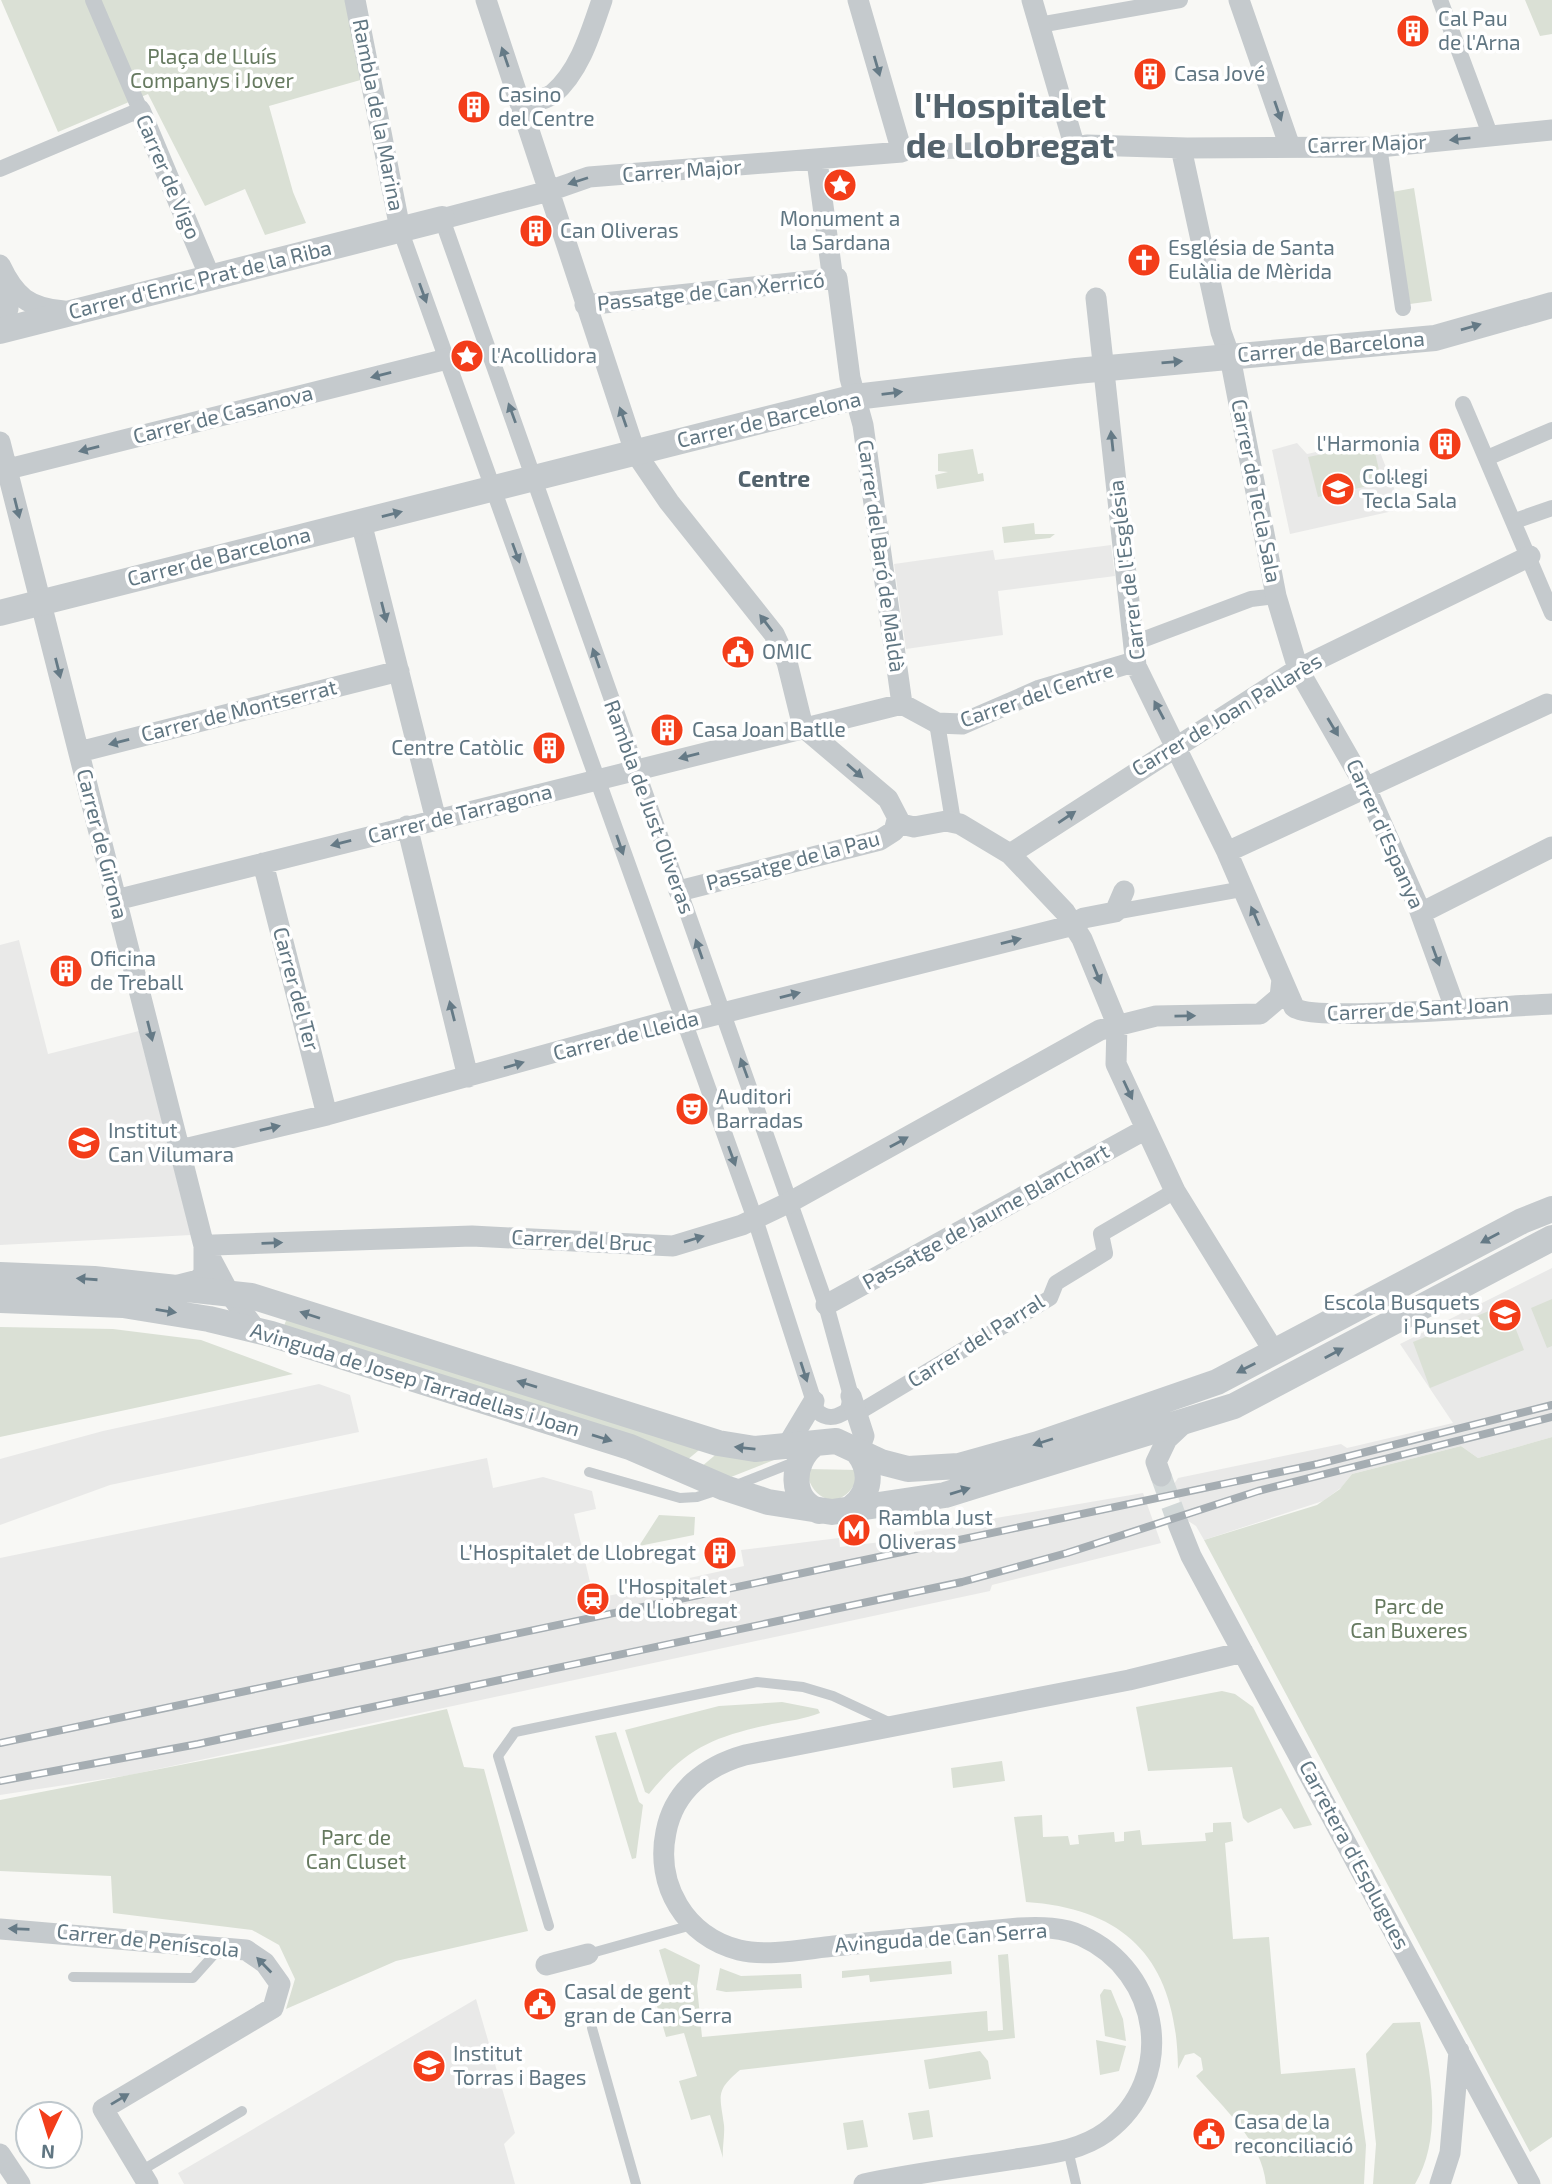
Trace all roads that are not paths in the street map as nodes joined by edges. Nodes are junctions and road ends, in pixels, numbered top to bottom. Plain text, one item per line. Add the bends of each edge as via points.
1 (93, 0) edge
2 (355, 0) edge
3 (486, 0) edge
4 (602, 0) edge
5 (858, 0) edge
6 (1032, 0) edge
7 (1180, 0) edge
8 (1239, 0) edge
9 (1440, 0) edge
10 (1039, 25) junction
11 (521, 105) junction
12 (140, 110) junction
13 (1488, 129) dead end
14 (1552, 130) edge
15 (1290, 147) junction
16 (1075, 148) junction
17 (1181, 148) junction
18 (902, 152) junction
19 (1380, 153) dead end
20 (817, 161) junction
21 (0, 169) edge
22 (549, 191) junction
23 (442, 219) junction
24 (400, 229) junction
25 (4, 272) edge
26 (210, 277) junction
27 (837, 278) junction
28 (1096, 298) dead end
29 (585, 305) junction
30 (1552, 305) edge
31 (1403, 308) dead end
32 (76, 312) junction
33 (0, 325) edge
34 (0, 331) edge
35 (1230, 357) junction
36 (447, 359) junction
37 (1104, 369) junction
38 (855, 397) junction
39 (1463, 404) dead end
40 (1552, 430) edge
41 (0, 442) edge
42 (635, 452) junction
43 (1486, 458) junction
44 (4, 470) edge
45 (535, 478) junction
46 (493, 488) junction
47 (1552, 508) edge
48 (1515, 521) junction
49 (360, 522) junction
50 (1530, 555) junction
51 (1276, 596) junction
52 (41, 602) junction
53 (0, 613) edge
54 (1552, 613) edge
55 (1142, 640) dead end
56 (1136, 666) junction
57 (1298, 669) junction
58 (399, 671) junction
59 (902, 704) junction
60 (1547, 704) dead end
61 (937, 723) junction
62 (803, 727) junction
63 (1177, 744) junction
64 (79, 752) junction
65 (635, 769) junction
66 (597, 780) junction
67 (1365, 786) junction
68 (436, 820) junction
69 (897, 820) junction
70 (953, 821) junction
71 (407, 826) junction
72 (1552, 847) edge
73 (1227, 852) junction
74 (1010, 854) junction
75 (263, 863) junction
76 (1240, 889) junction
77 (679, 891) junction
78 (1124, 891) dead end
79 (116, 900) junction
80 (1115, 912) junction
81 (1421, 913) junction
82 (1072, 923) junction
83 (1282, 979) junction
84 (1552, 1004) edge
85 (1455, 1008) junction
86 (724, 1012) junction
87 (683, 1023) junction
88 (1117, 1024) junction
89 (468, 1077) junction
90 (327, 1115) junction
91 (1146, 1129) junction
92 (180, 1150) junction
93 (1175, 1191) junction
94 (792, 1201) junction
95 (1552, 1209) edge
96 (755, 1219) junction
97 (1552, 1238) edge
98 (204, 1246) junction
99 (0, 1275) edge
100 (173, 1287) junction
101 (229, 1293) junction
102 (0, 1300) edge
103 (826, 1305) junction
104 (256, 1330) junction
105 (1275, 1353) junction
106 (814, 1401) junction
107 (856, 1406) junction
108 (1184, 1423) junction
109 (1119, 1441) junction
110 (800, 1450) junction
111 (858, 1452) junction
112 (589, 1472) dead end
113 (725, 1488) junction
114 (832, 1511) junction
115 (1180, 1526) tunnel mouth
116 (1243, 1653) junction
117 (895, 1725) junction
118 (692, 1925) junction
119 (549, 1926) dead end
120 (0, 1929) edge
121 (220, 1947) junction
122 (587, 1955) joint
123 (546, 1965) dead end
124 (73, 1977) dead end
125 (592, 2028) dead end
126 (1459, 2051) junction
127 (243, 2111) dead end
128 (1068, 2150) junction
129 (0, 2154) edge
130 (992, 2174) edge
131 (144, 2178) edge
132 (20, 2184) edge
133 (635, 2184) edge
134 (864, 2184) edge
135 (1076, 2184) edge
136 (1440, 2184) edge
137 (1530, 2184) edge

1 - 12 street, Carrer de Vigo
2 - 24 street, Rambla de la Marina
11 -> 3 street
4 - 11 street via 584,52 558,88 551,96
5 -> 18 street
6 - 10 street
7 - 10 street
8 -> 15 street
9 - 13 street
10 - 16 street
11 - 22 street
12 - 21 street
12 - 26 street, Carrer de Vigo
14 -> 15 street, Carrer Major via 1379,147
15 - 17 street, Carrer Major
16 - 17 street, Carrer Major
16 - 18 street
17 - 35 street, Carrer de Tecla Sala
18 - 20 street, Carrer Major
19 - 31 street
20 -> 22 street, Carrer Major via 589,177
20 - 27 street, Carrer del Baró de Maldà via 832,273
22 - 23 street
22 - 29 street
23 - 24 street
45 -> 23 street, Rambla de Just Oliveras
24 - 26 street, Carrer d'Enric Prat de la Riba
24 -> 36 street, Rambla de Just Oliveras
25 - 32 street via 29,304
25 - 33 street via 8,309
26 - 32 street, Carrer d'Enric Prat de la Riba
27 - 29 street, Passatge de Can Xerricó
27 - 38 street, Carrer del Baró de Maldà
28 - 37 street, Carrer de l'Església
42 -> 29 street
35 -> 30 street, Carrer de Barcelona via 1435,338
32 - 34 street, Carrer d'Enric Prat de la Riba
37 -> 35 street, Carrer de Barcelona
35 - 51 street, Carrer de Tecla Sala
36 -> 44 street, Carrer de Casanova
36 - 46 street, Rambla de Just Oliveras
38 -> 37 street, Carrer de Barcelona
56 -> 37 street, Carrer de l'Església
38 - 42 street, Carrer de Barcelona
38 - 59 street, Carrer del Baró de Maldà via 863,425
39 - 43 street
40 - 43 street
41 - 44 street, Carrer de Girona
42 - 45 street, Carrer de Barcelona
62 -> 42 street via 787,662 774,634
43 - 48 street
44 -> 52 street, Carrer de Girona
45 - 46 street, Carrer de Barcelona
65 -> 45 street, Rambla de Just Oliveras
49 -> 46 street, Carrer de Barcelona
46 -> 66 street, Rambla de Just Oliveras
47 - 48 street
48 - 50 street
49 - 52 street, Carrer de Barcelona
49 -> 58 street
50 - 54 street
50 - 57 street, Carrer de Joan Pallarès
51 - 55 street via 1251,599
51 - 57 street, Carrer de Tecla Sala
52 - 53 street, Carrer de Barcelona
52 -> 64 street, Carrer de Girona
56 - 61 street, Carrer del Centre via 1128,664 1040,690 961,724
63 -> 56 street, Carrer de l'Església
57 - 63 street, Carrer de Joan Pallarès
57 -> 67 street, Carrer d'Espanya
58 -> 64 street, Carrer de Montserrat
58 - 68 street
59 - 61 street
59 - 62 street, Carrer de Tarragona
60 - 67 street
61 - 70 street
62 -> 65 street, Carrer de Tarragona
62 -> 69 street via 888,799
63 - 73 street, Carrer de l'Església
74 -> 63 street, Carrer de Joan Pallarès
64 - 79 street, Carrer de Girona
65 - 66 street, Carrer de Tarragona
65 - 77 street, Rambla de Just Oliveras
66 - 68 street, Carrer de Tarragona
66 -> 87 street, Rambla de Just Oliveras
67 - 73 street
67 - 81 street, Carrer d'Espanya
68 - 71 street, Carrer de Tarragona
69 - 70 street via 914,827
69 - 77 street, Passatge de la Pau via 894,831 880,840
70 - 74 street
71 -> 75 street, Carrer de Tarragona
89 -> 71 street
72 - 81 street
73 - 76 street, Carrer de l'Església
74 - 82 street
75 - 79 street, Carrer de Tarragona
75 - 90 street, Carrer del Ter
76 - 80 street
83 -> 76 street, Carrer de l'Església
86 -> 77 street, Rambla de Just Oliveras
78 - 80 street
79 -> 92 street, Carrer de Girona
80 - 82 street, Carrer de Lleida
81 -> 85 street, Carrer d'Espanya
86 -> 82 street, Carrer de Lleida
82 -> 88 street
83 - 85 street, Carrer de Sant Joan via 1294,1007 1308,1014
88 -> 83 street via 1156,1016 1260,1014 1280,997
84 - 85 street, Carrer de Sant Joan
86 - 87 street, Carrer de Lleida
94 -> 86 street, Rambla de Just Oliveras
89 -> 87 street, Carrer de Lleida via 668,1021
87 -> 96 street, Rambla de Just Oliveras
88 -> 91 street via 1116,1064
94 -> 88 street, Carrer del Bruc
89 - 90 street, Carrer de Lleida
92 -> 90 street, Carrer de Lleida
91 - 93 street
91 - 103 street, Passatge de Jaume Blanchart
92 - 98 street, Carrer de Girona
93 - 105 street
93 - 107 street, Carrer del Parral via 1101,1234 1105,1253 1056,1283 1050,1298
94 - 96 street, Carrer del Bruc
94 - 103 street, Rambla de Just Oliveras
95 -> 105 street, Avinguda de Josep Tarradellas i Joan
98 -> 96 street, Carrer del Bruc via 484,1236 673,1246
96 -> 106 street, Rambla de Just Oliveras
108 -> 97 street, Avinguda de Josep Tarradellas i Joan via 1234,1406
98 - 100 street, Carrer de Girona via 204,1274
98 - 101 street, Carrer de Girona
100 -> 99 street, Avinguda de Josep Tarradellas i Joan
100 - 101 street, Avinguda de Josep Tarradellas i Joan
101 - 104 street, Carrer de Girona
110 -> 101 street, Avinguda de Josep Tarradellas i Joan via 718,1443 251,1296
102 -> 104 street, Avinguda de Josep Tarradellas i Joan via 123,1306
103 - 107 street, Rambla de Just Oliveras
104 -> 113 street, Avinguda de Josep Tarradellas i Joan via 629,1447
105 -> 111 street, Avinguda de Josep Tarradellas i Joan via 1206,1386 959,1466 908,1469
106 - 107 street via 821,1414 836,1417
106 - 110 street
107 - 111 street, Rambla de Just Oliveras via 864,1436
108 - 109 street, Avinguda de Josep Tarradellas i Joan
108 - 109 street via 1167,1439 1159,1469
114 -> 109 street, Avinguda de Josep Tarradellas i Joan via 945,1495
110 - 111 street, Avinguda de Josep Tarradellas i Joan via 836,1441
110 - 113 lane
110 - 114 street via 796,1474 801,1497 810,1508
111 - 114 street via 866,1462 867,1486 862,1498
112 - 113 lane via 680,1498
113 - 114 street, Avinguda de Josep Tarradellas i Joan via 768,1502
115 - 116 street, Carretera d'Esplugues
116 - 117 street, Avinguda de Can Serra
116 - 126 street, Carretera d'Esplugues
117 - 118 street, Avinguda de Can Serra via 732,1759 708,1769 688,1787 669,1818 664,1875 670,1894
117 - 119 lane via 823,1693 757,1682 515,1732 498,1756
118 - 122 lane
118 - 128 street, Avinguda de Can Serra via 721,1944 748,1952 1041,1927 1070,1932 1098,1945 1121,1963 1143,1995 1153,2028 1151,2061 1138,2095 1118,2122
121 -> 120 street, Carrer de Peníscola
121 - 124 lane via 193,1978
131 -> 121 street, Carrer de Peníscola via 103,2109 273,2008 280,1984 265,1963 246,1950
122 - 123 street
125 - 133 lane
126 - 136 street via 1450,2153
126 - 137 street, Carretera d'Esplugues
127 - 131 lane, Carrer de Peníscola
128 - 130 street, Avinguda de Can Serra
128 - 135 lane
129 - 132 street
130 - 134 street, Avinguda de Can Serra

